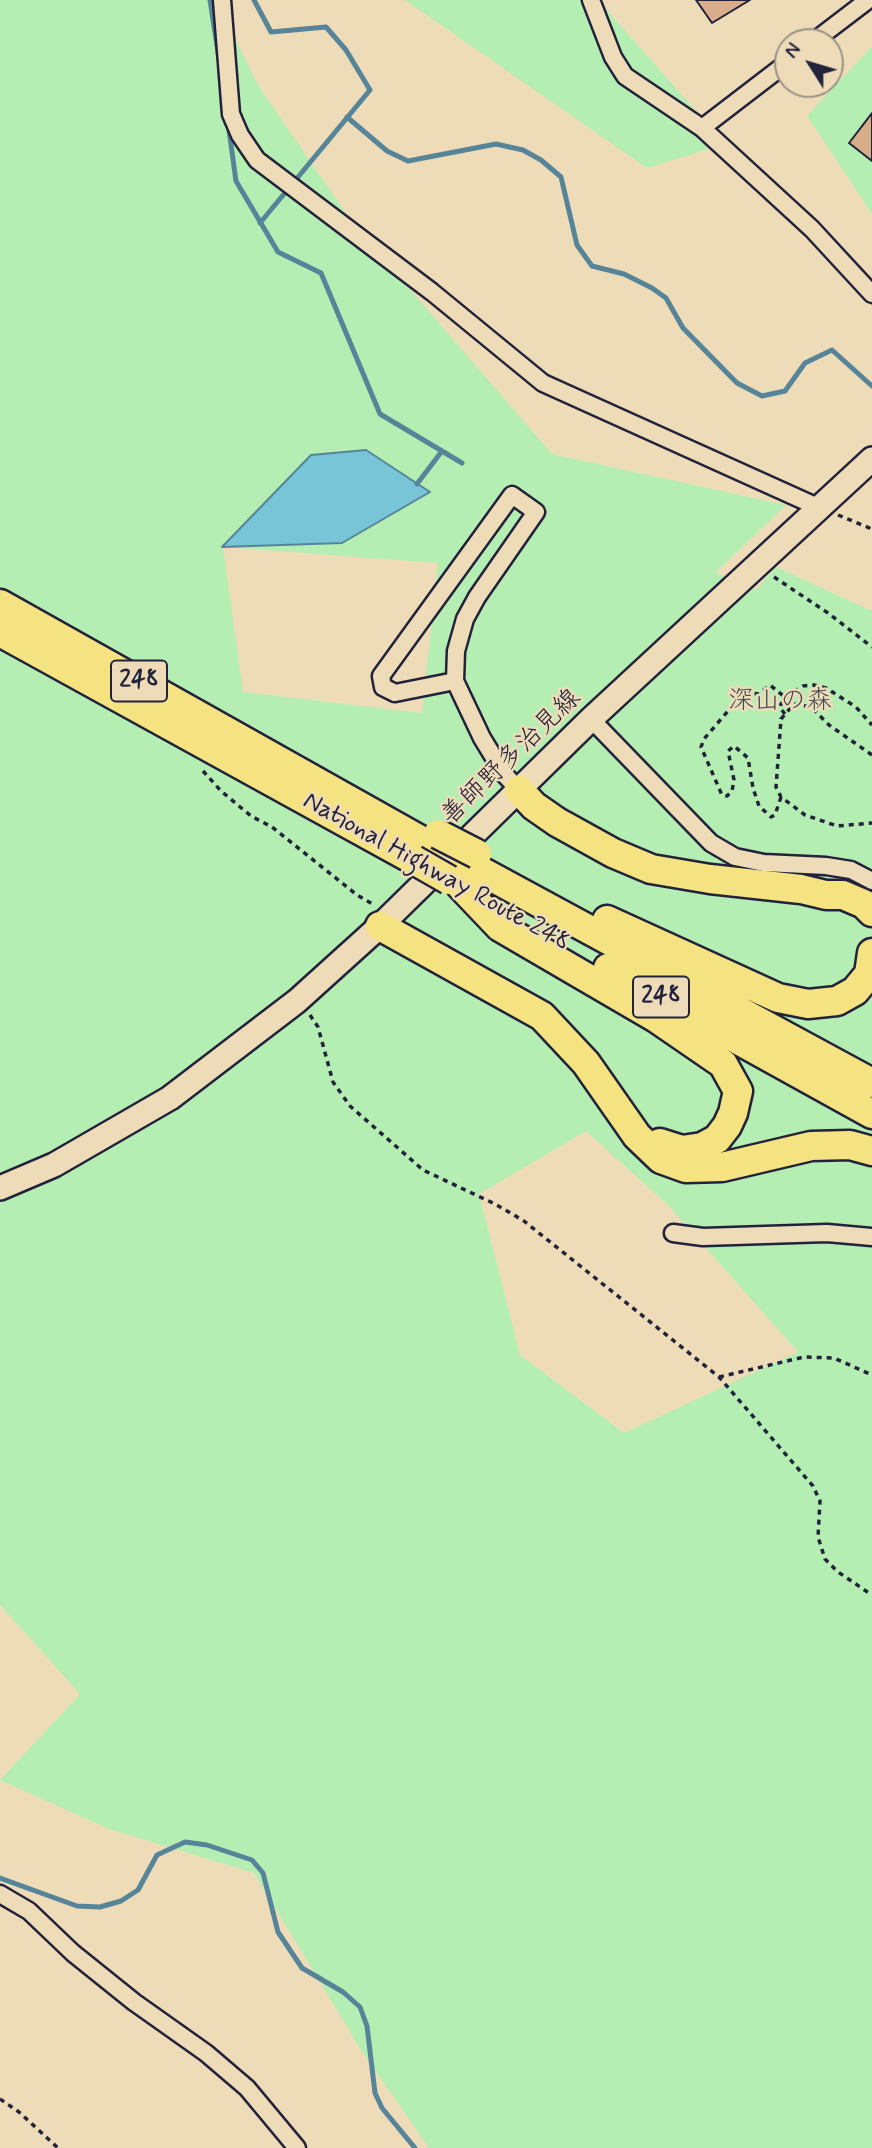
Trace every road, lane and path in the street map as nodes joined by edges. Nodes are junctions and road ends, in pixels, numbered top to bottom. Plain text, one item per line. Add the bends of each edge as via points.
1 (222, 0) edge
2 (591, 0) edge
3 (868, 0) edge
4 (831, 28) edge
5 (774, 73) edge
6 (702, 128) junction
7 (872, 294) edge
8 (872, 459) edge
9 (820, 508) junction
10 (872, 529) edge
11 (758, 563) junction
12 (0, 604) edge
13 (0, 632) edge
14 (872, 647) edge
15 (455, 681) junction
16 (786, 698) junction
17 (785, 714) junction
18 (592, 719) junction
19 (872, 725) edge
20 (872, 755) edge
21 (200, 767) dead end
22 (519, 790) junction
23 (781, 797) junction
24 (872, 823) edge
25 (427, 846) junction
26 (463, 871) junction
27 (872, 881) edge
28 (826, 895) junction
29 (872, 912) edge
30 (377, 915) junction
31 (872, 952) edge
32 (297, 1001) junction
33 (872, 1083) edge
34 (872, 1114) edge
35 (637, 1136) junction
36 (872, 1151) edge
37 (0, 1188) edge
38 (673, 1233) dead end
39 (872, 1237) edge
40 (872, 1374) edge
41 (719, 1377) junction
42 (872, 1595) edge
43 (0, 1894) edge
44 (0, 2099) edge
45 (58, 2148) edge
46 (297, 2148) edge

1 - 9 street via 231,114 257,160 432,292 542,383
2 - 6 street via 625,76
3 - 4 street
5 - 6 street
6 - 7 street via 812,229
8 - 9 main road, 善師野多治見線
9 - 10 path
9 - 11 main road, 善師野多治見線
11 - 14 path
11 - 18 main road, 善師野多治見線
12 - 25 highway, National Highway Route 248 / 248
13 - 25 highway, National Highway Route 248 / 248
15 - 15 street via 395,693 383,687 382,676 512,495 536,512 465,619 456,651
15 - 22 street via 482,738
16 - 17 path via 780,708
16 - 19 path via 803,686 826,688 856,707
16 - 23 path via 770,685 759,694 740,697 701,747 722,795 732,791 728,751 734,746 748,758 759,806 771,817
17 - 20 path via 794,704 811,707
17 - 23 path via 778,744 776,787
18 - 22 main road, 善師野多治見線
18 - 27 street via 711,844 736,857 851,870
21 - 30 path via 221,791 272,827
22 - 28 highway via 557,822 651,869
22 - 30 main road, 善師野多治見線
23 - 24 path via 805,815 837,826
25 - 26 highway, National Highway Route 248 / 248, bridge
25 - 26 highway, bridge
26 - 31 highway via 597,916 778,998 808,1004 837,1000 855,990 869,974
26 - 33 highway, National Highway Route 248 / 248
26 - 34 highway, National Highway Route 248 / 248
26 - 35 highway via 500,927 656,1018 723,1064 738,1091 733,1113 717,1139 682,1150
28 - 29 highway via 844,895
28 - 31 highway via 857,917
30 - 32 main road, 善師野多治見線
30 - 35 highway via 542,1016 586,1063
32 - 37 main road, 善師野多治見線 via 170,1098 54,1165
32 - 41 path via 318,1027 333,1082 350,1107 423,1170 524,1221
35 - 36 highway via 661,1159 685,1168 722,1167 810,1146 850,1145
38 - 39 street
40 - 41 path via 834,1358 804,1357
41 - 42 path via 813,1486 820,1501 818,1536 825,1559
43 - 46 street via 29,1911 73,1954 247,2088
44 - 45 path

